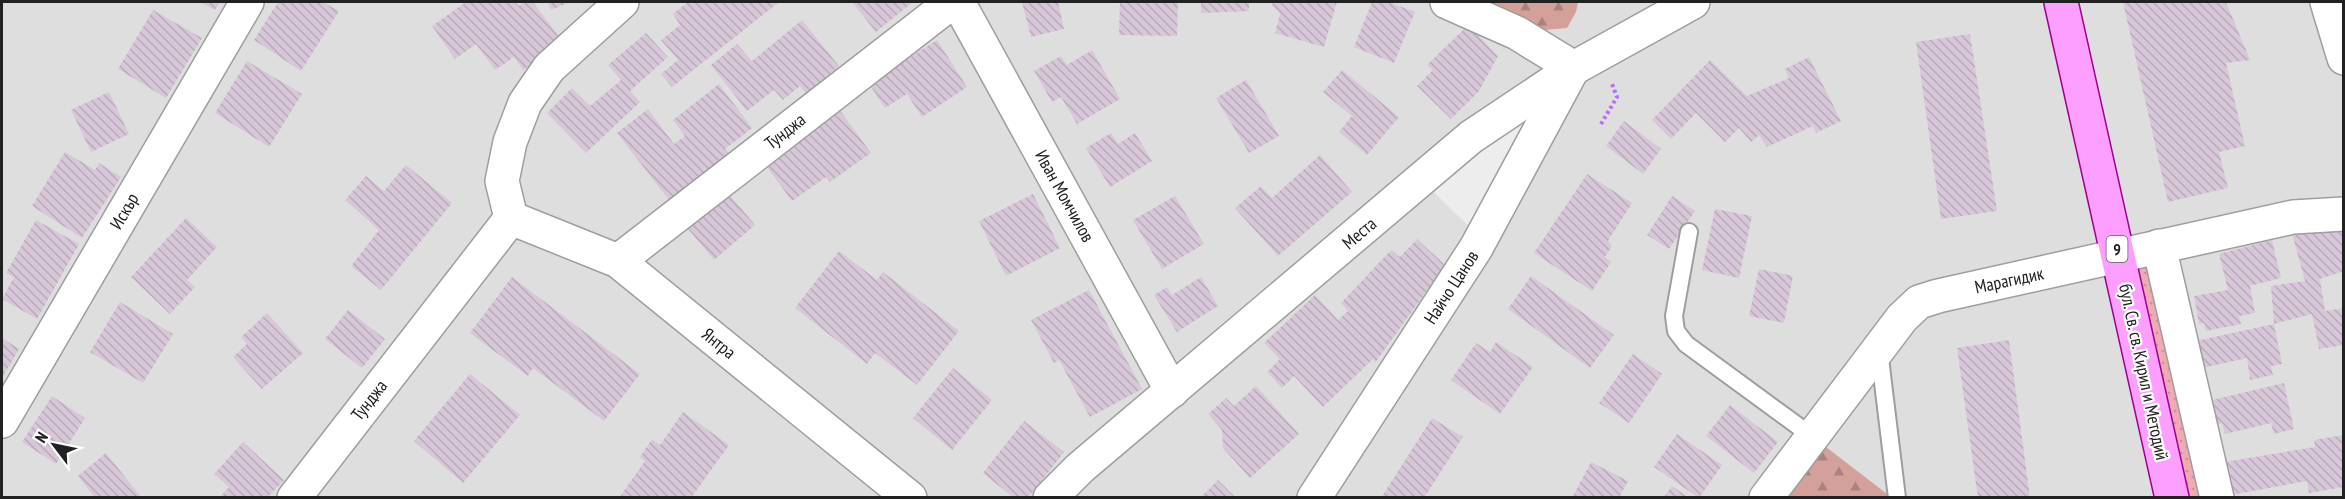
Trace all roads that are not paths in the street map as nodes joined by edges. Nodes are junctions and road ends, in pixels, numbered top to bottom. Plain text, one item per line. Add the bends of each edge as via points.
1 (247, 2) edge
2 (622, 2) edge
3 (952, 2) edge
4 (958, 2) edge
5 (1447, 2) edge
6 (1693, 2) edge
7 (2061, 2) edge
8 (2327, 2) edge
9 (2343, 58) edge
10 (1574, 68) junction
11 (2343, 214) edge
12 (511, 218) junction
13 (1689, 232) dead end
14 (2159, 246) junction
15 (2118, 256) junction
16 (618, 261) junction
17 (1879, 349) junction
18 (1172, 391) junction
19 (2, 421) edge
20 (1812, 437) junction
21 (294, 498) edge
22 (910, 498) edge
23 (1050, 498) edge
24 (1314, 498) edge
25 (1766, 498) edge
26 (1897, 498) edge
27 (2172, 498) edge
28 (2217, 498) edge

1 - 19 street, Искър
2 - 12 street via 549,68 525,103 510,142 502,181
3 - 16 street, Тунджа
4 - 18 street, Иван Момчилов
5 - 10 street via 1517,33
6 - 10 street, Места
7 - 15 main road, бул. Св. св. Кирил и Методий / 9
8 - 9 street
10 - 18 street, Места via 1472,137
10 - 24 street, Найчо Цанов via 1476,248
11 - 14 street, Марагидик via 2293,217
12 - 16 street, Янтра
12 - 21 street, Тунджа
13 - 20 lane via 1674,316 1676,331 1686,344
14 - 15 street, Марагидик
14 - 28 street
15 - 17 street, Марагидик via 1919,302
15 - 27 main road, бул. Св. св. Кирил и Методий / 9
16 - 22 street, Янтра
17 - 20 street, Марагидик
17 - 26 lane
18 - 23 street, Места
20 - 25 street, Марагидик

